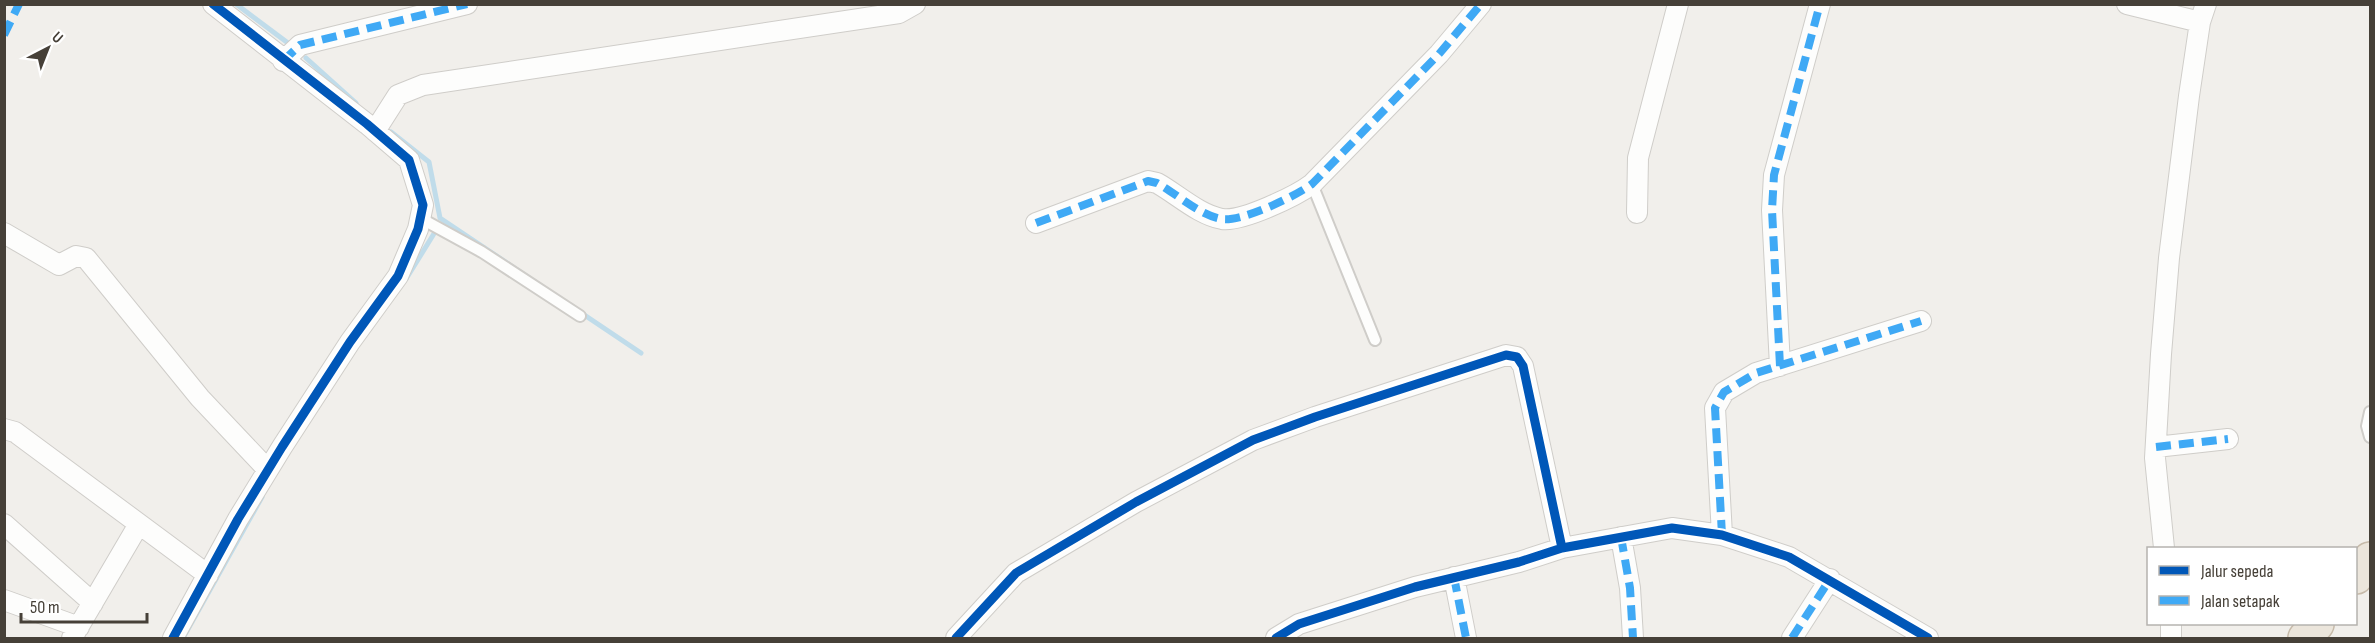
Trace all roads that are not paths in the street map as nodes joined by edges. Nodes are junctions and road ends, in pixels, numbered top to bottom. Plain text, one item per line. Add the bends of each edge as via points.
1 (213, 4) edge
2 (467, 4) edge
3 (915, 4) edge
4 (1481, 4) edge
5 (1678, 4) edge
6 (1820, 4) edge
7 (2127, 4) edge
8 (2203, 13) edge
9 (283, 61) junction
10 (375, 131) junction
11 (1312, 184) junction
12 (1637, 213) dead end
13 (420, 218) junction
14 (1036, 223) dead end
15 (4, 233) edge
16 (580, 316) dead end
17 (1921, 321) dead end
18 (1375, 340) dead end
19 (1780, 366) junction
20 (2370, 412) edge
21 (4, 429) edge
22 (2370, 438) edge
23 (2228, 439) dead end
24 (2156, 447) junction
25 (268, 470) junction
26 (4, 524) edge
27 (139, 524) junction
28 (1722, 535) junction
29 (1622, 537) junction
30 (2164, 547) edge
31 (1562, 548) junction
32 (2370, 560) edge
33 (208, 575) junction
34 (2357, 576) edge
35 (1454, 577) junction
36 (1830, 579) junction
37 (4, 600) edge
38 (93, 603) junction
39 (2316, 625) edge
40 (75, 633) edge
41 (172, 639) edge
42 (956, 639) edge
43 (1276, 639) edge
44 (1466, 639) edge
45 (1633, 639) edge
46 (1792, 639) edge
47 (1928, 639) edge
48 (2305, 639) edge

1 - 9 street
2 - 9 street via 300,45
3 - 10 street via 899,13 423,86 398,95
4 - 11 street
5 - 12 street via 1638,159
6 - 19 street via 1774,176 1772,221
7 - 8 street
8 - 24 street via 2169,258
9 - 10 street
10 - 13 street via 409,160 423,205
11 - 14 street via 1292,199 1224,219 1156,183 1140,182
11 - 18 lane
13 - 16 lane via 482,252
13 - 25 street via 399,276 350,342
15 - 25 street via 59,265 76,256 86,258 200,398
17 - 19 street
19 - 28 street via 1738,382 1724,392 1715,408
20 - 22 lane
21 - 27 street via 15,432
23 - 24 street
24 - 30 street
25 - 33 street
26 - 38 street
27 - 33 street
27 - 38 street
28 - 29 street via 1672,528
28 - 36 street via 1789,556
29 - 31 street
29 - 45 street
31 - 35 street
31 - 42 street via 1523,366 1516,357 1506,355 1252,441 1136,502 1016,573
32 - 34 highway
33 - 41 street
35 - 43 street via 1352,605 1299,624
35 - 44 street
36 - 46 street
36 - 47 street
37 - 40 street
38 - 40 street
39 - 48 highway

